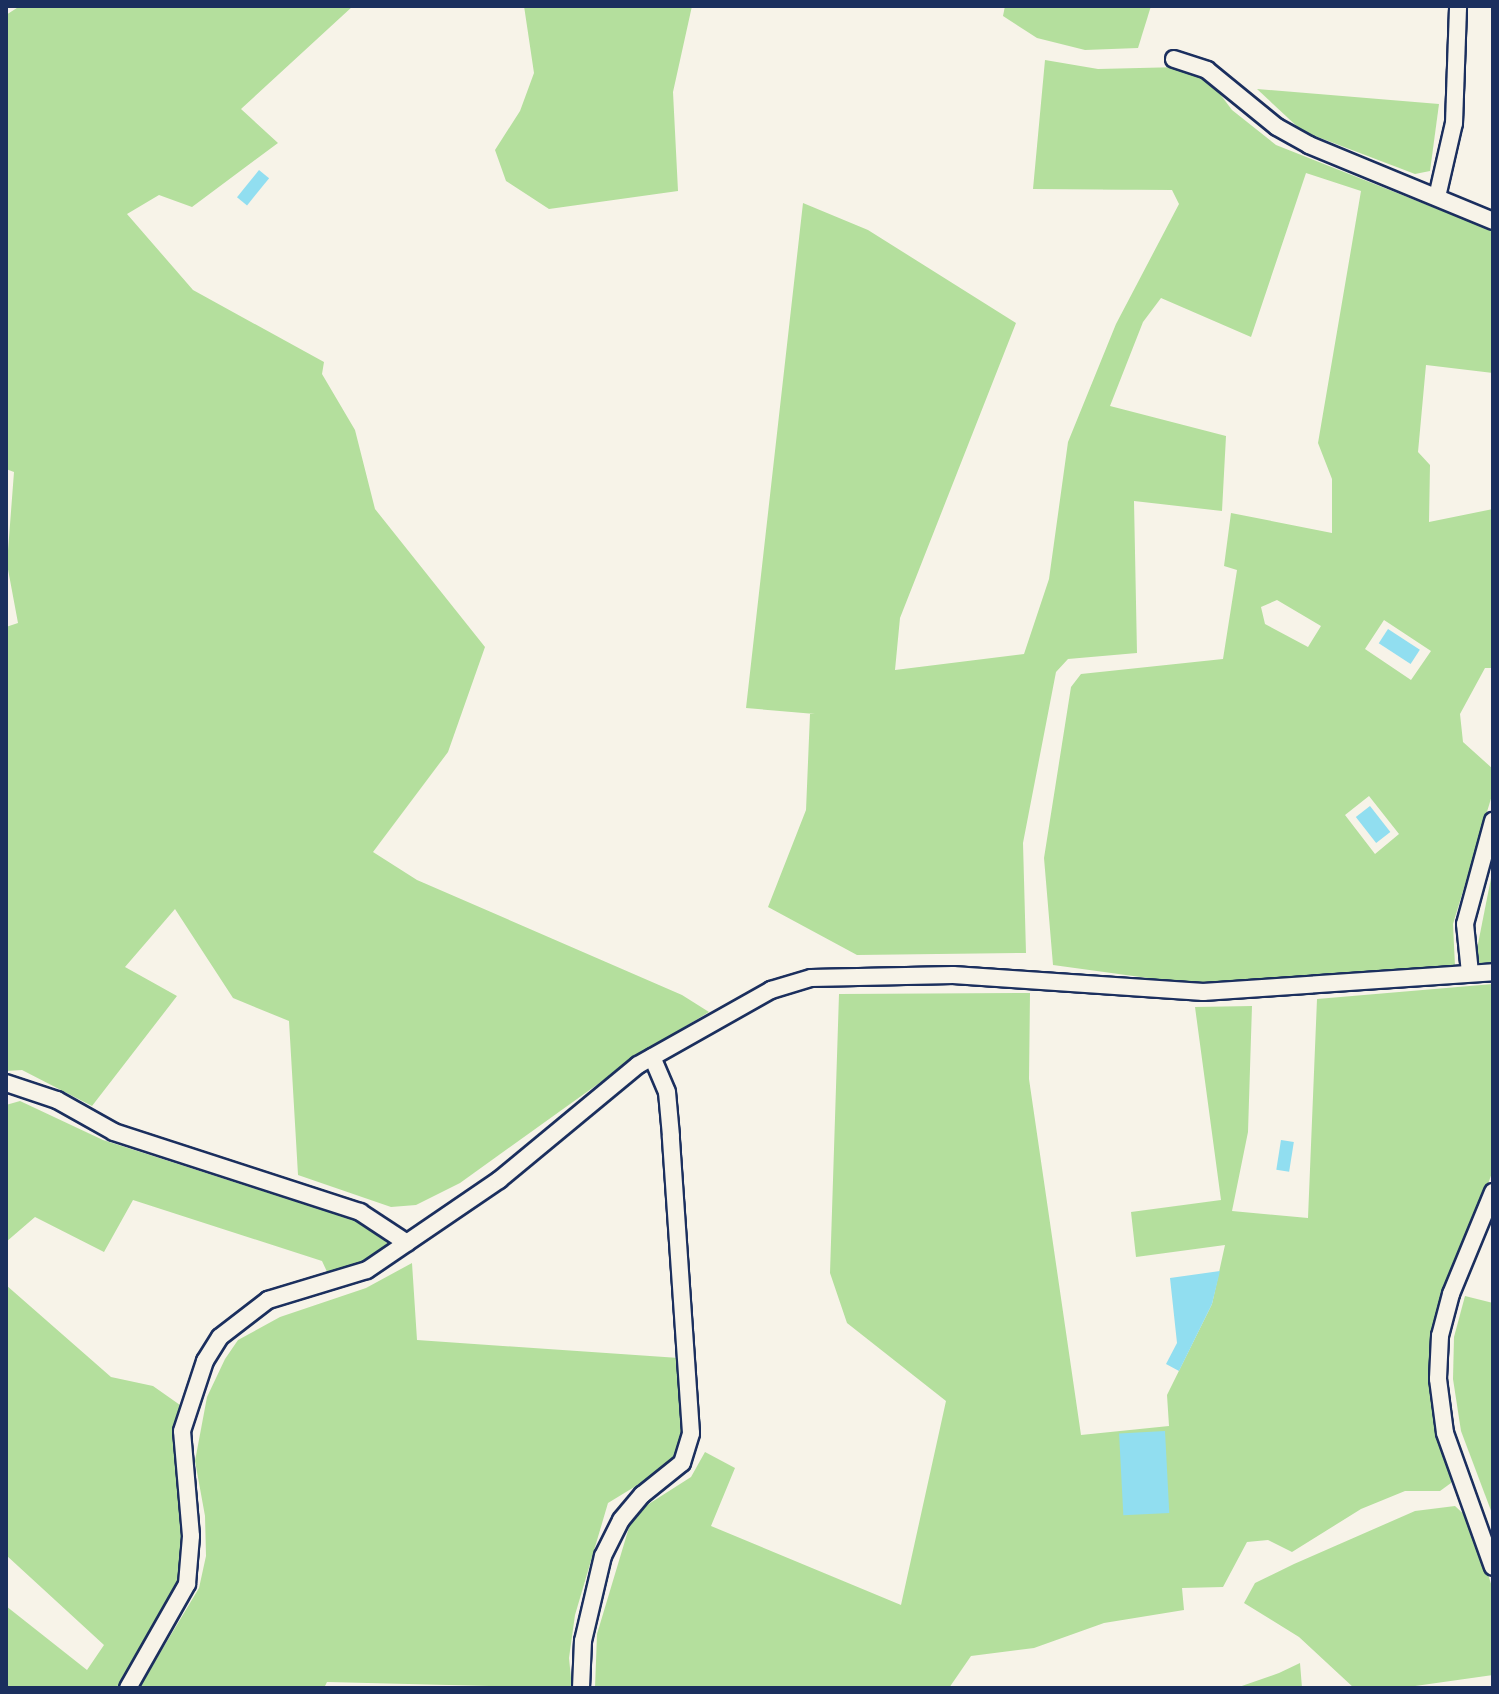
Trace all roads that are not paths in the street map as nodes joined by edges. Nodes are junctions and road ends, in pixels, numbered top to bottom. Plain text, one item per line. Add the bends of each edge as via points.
1 (1458, 6) edge
2 (1174, 59) dead end
3 (1437, 197) junction
4 (1493, 221) edge
5 (1493, 821) edge
6 (1493, 972) edge
7 (1470, 973) junction
8 (652, 1057) junction
9 (6, 1083) edge
10 (1493, 1192) edge
11 (407, 1243) junction
12 (1493, 1567) edge
13 (128, 1688) edge
14 (581, 1688) edge

1 - 3 street via 1454,123
2 - 3 street via 1207,70 1277,127 1309,145
3 - 4 street
5 - 7 street via 1465,924
6 - 7 street
7 - 8 street via 1203,992 1043,978 811,978 771,990
8 - 11 street via 499,1180
8 - 14 street via 667,1092 691,1433 682,1463 621,1520 603,1556 583,1641
9 - 11 street via 57,1100 114,1132 360,1212
10 - 12 street via 1451,1294 1440,1336 1438,1379 1445,1433
11 - 13 street via 367,1270 268,1300 242,1315 212,1349 182,1431 191,1536 187,1584

